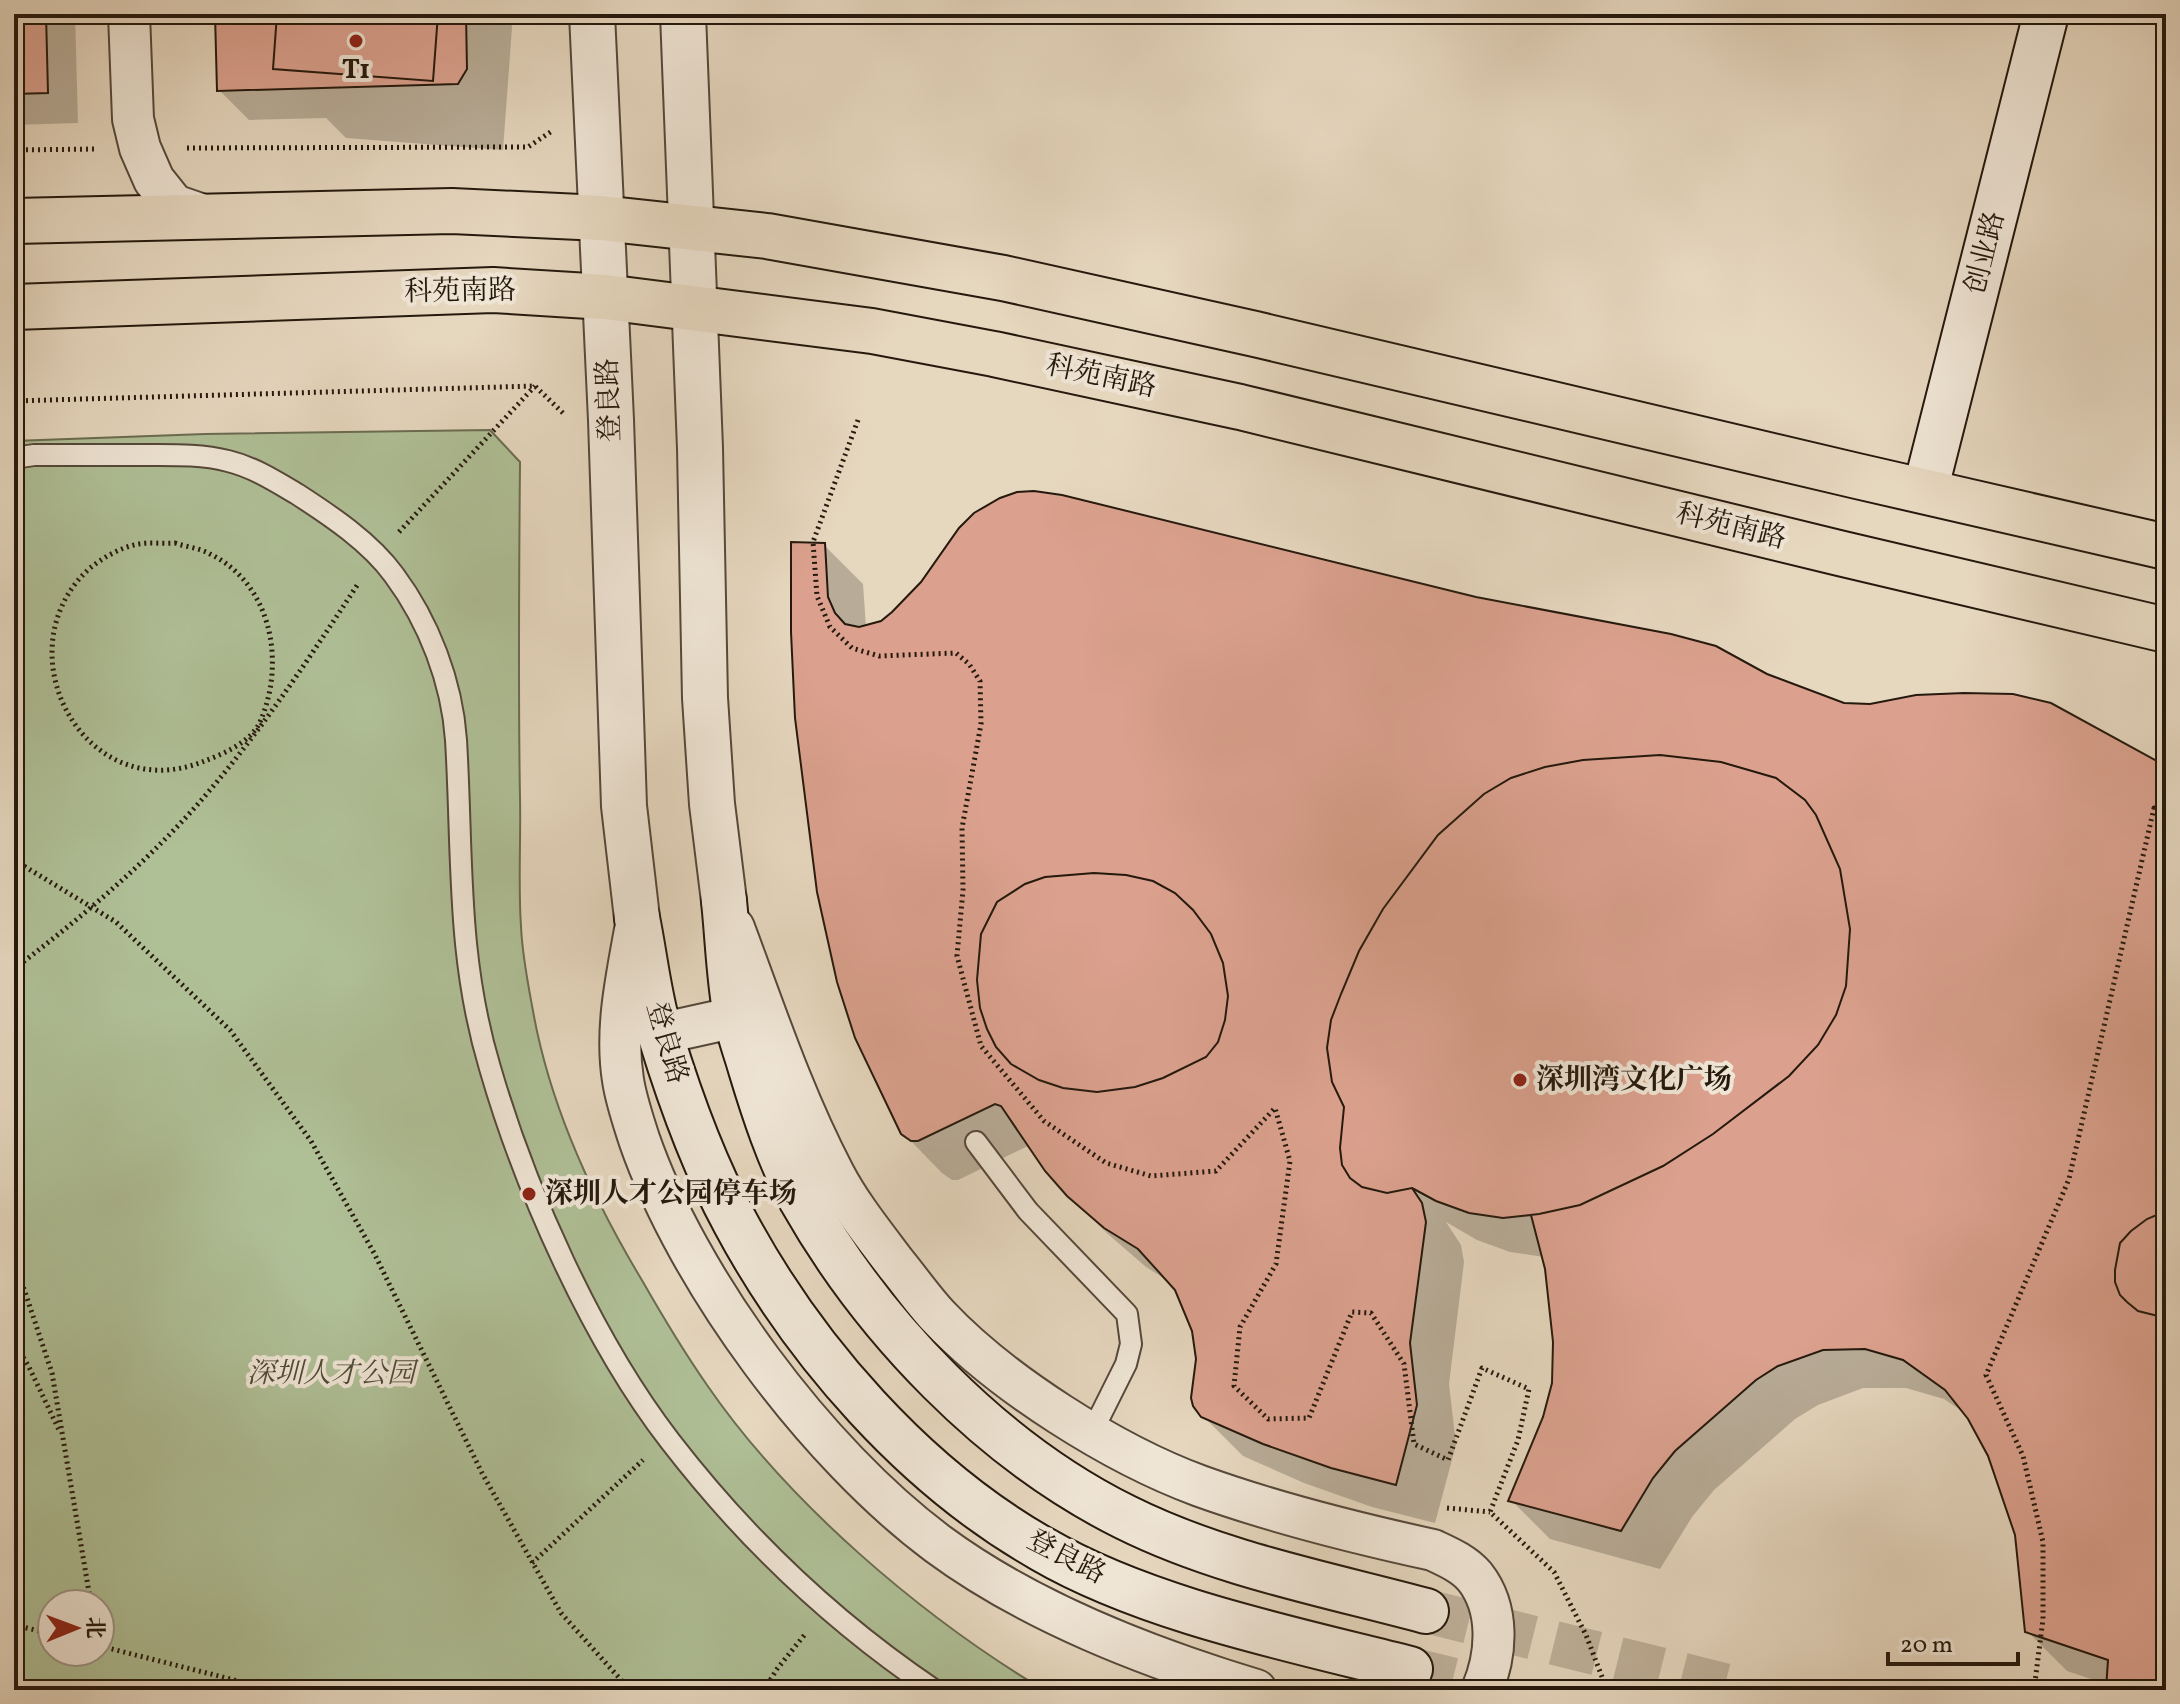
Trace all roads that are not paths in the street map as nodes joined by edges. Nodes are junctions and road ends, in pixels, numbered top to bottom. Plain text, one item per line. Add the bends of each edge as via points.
1 (129, 14) edge
2 (592, 14) edge
3 (683, 14) edge
4 (2046, 14) edge
5 (206, 216) junction
6 (601, 218) junction
7 (14, 221) edge
8 (692, 228) junction
9 (605, 297) junction
10 (14, 307) edge
11 (695, 308) junction
12 (14, 458) edge
13 (1925, 491) junction
14 (2166, 547) edge
15 (2166, 630) edge
16 (724, 901) junction
17 (637, 918) junction
18 (736, 1017) junction
19 (659, 1034) junction
20 (976, 1142) dead end
21 (1092, 1432) junction
22 (1426, 1611) tunnel mouth
23 (1410, 1669) tunnel mouth
24 (934, 1690) edge
25 (1256, 1690) edge
26 (1482, 1690) edge

1 - 5 street via 133,119 140,148 154,180 174,205
2 - 6 main road, 登良路
3 - 8 main road
4 - 13 main road, 创业路
5 - 6 main road via 452,211
5 - 7 main road
6 - 8 main road
6 - 9 main road, 登良路
8 - 11 main road
8 - 13 main road via 767,236 1003,278
9 - 10 main road, 科苑南路 via 493,290
9 - 11 main road, 科苑南路
9 - 17 main road, 登良路 via 624,806
11 - 15 main road, 科苑南路 via 872,331 1240,407
11 - 16 main road via 705,698
12 - 24 lane via 196,455 231,461 314,505 393,574 422,621 448,684 456,737 471,996 518,1152 555,1240 597,1324 668,1438 728,1511 827,1608
13 - 14 main road
16 - 18 main road
16 - 21 street via 800,1103 836,1178 885,1250 937,1315 992,1366
17 - 19 main road, 登良路
17 - 25 street via 619,1049 636,1128 682,1239 770,1371 885,1500 939,1545 1075,1624
18 - 19 street
18 - 22 main road via 766,1118 800,1196 849,1276 903,1342 1023,1456 1073,1490 1179,1539
19 - 23 main road, 登良路 via 734,1222 786,1307 846,1384 924,1463 984,1512 1043,1550 1102,1578 1217,1618
20 - 21 lane via 1028,1211 1127,1314 1131,1344 1126,1364
21 - 26 street via 1198,1485 1433,1550 1456,1561 1474,1575 1492,1618 1491,1669

